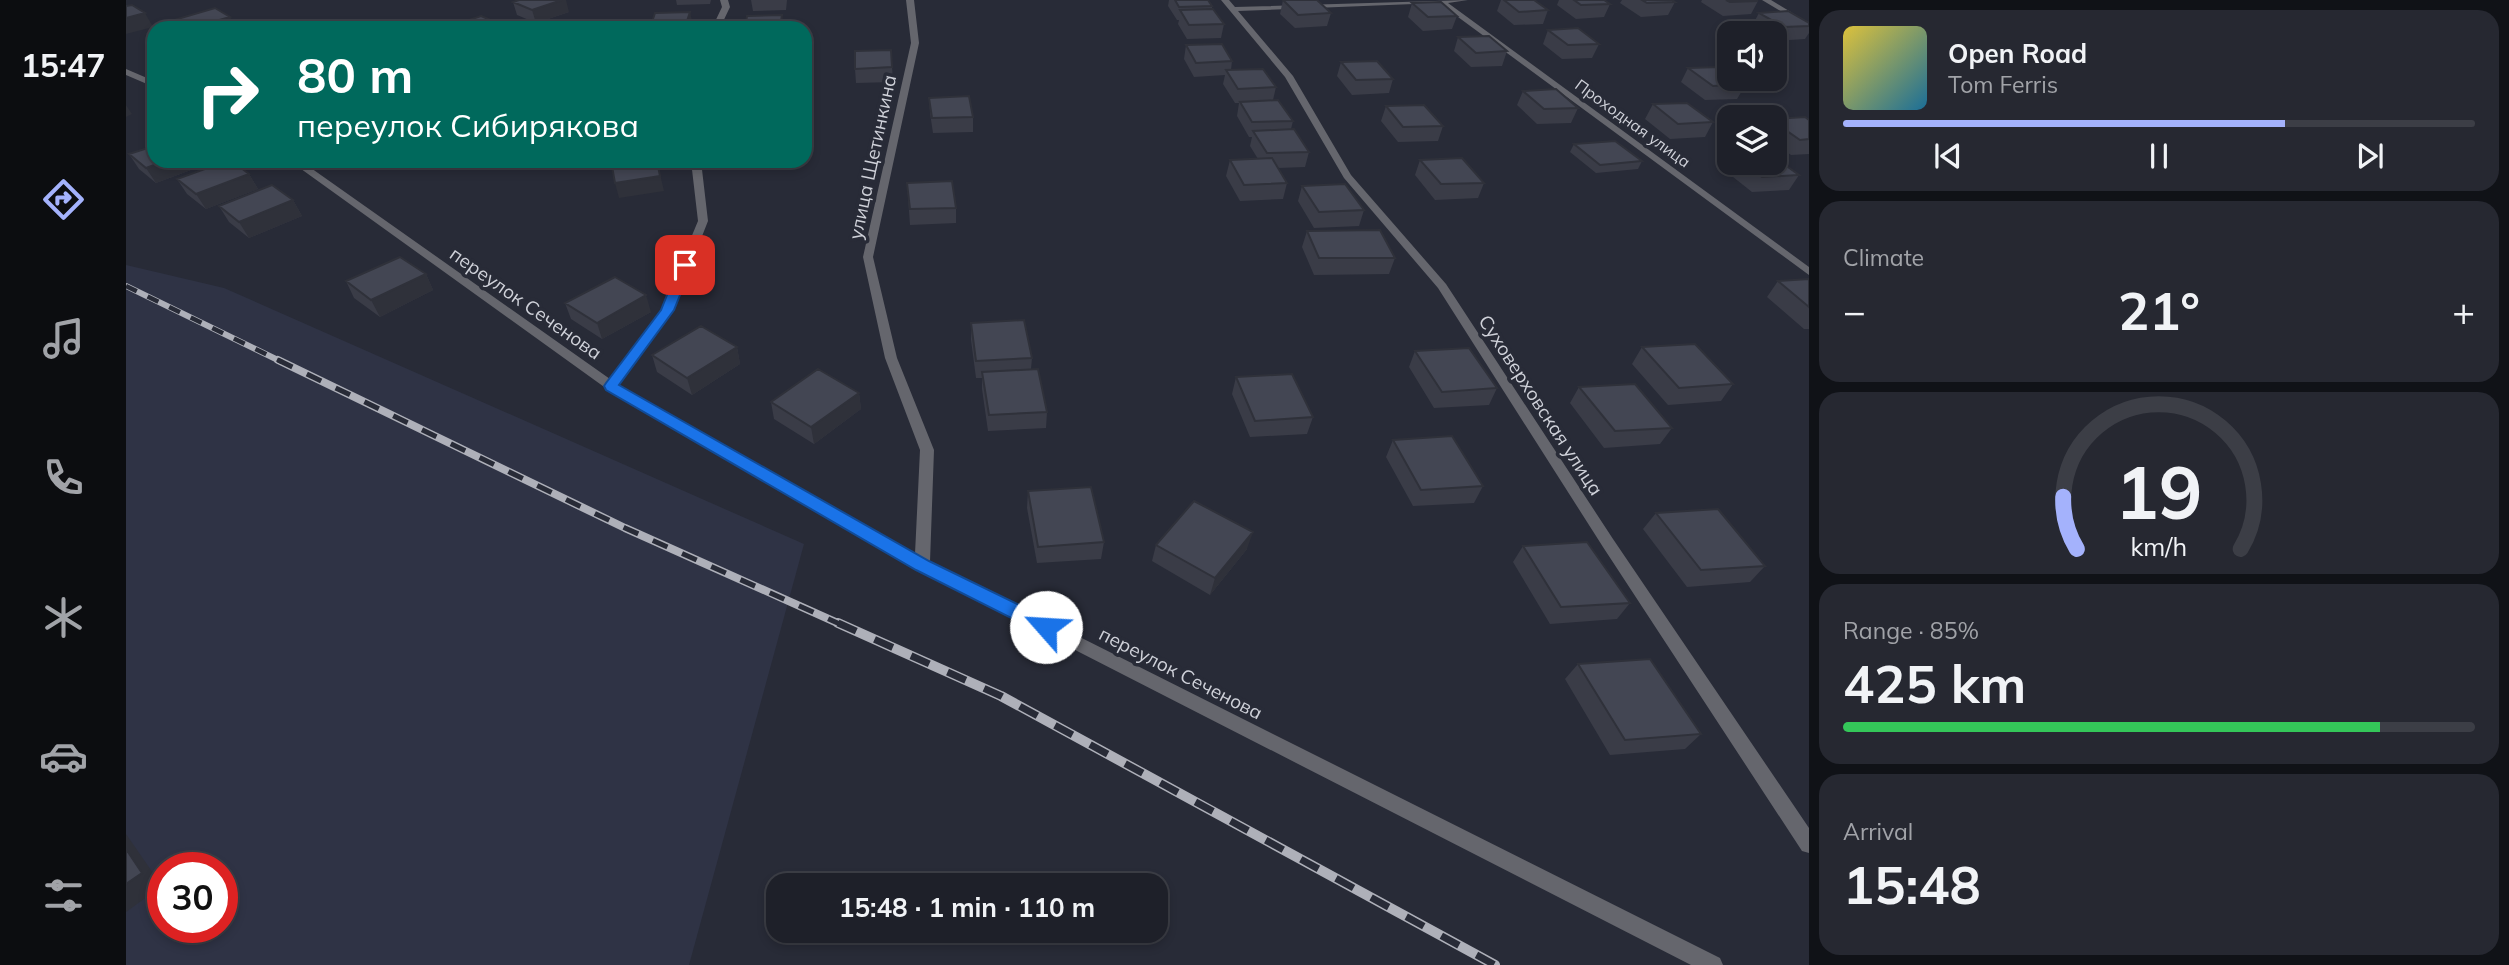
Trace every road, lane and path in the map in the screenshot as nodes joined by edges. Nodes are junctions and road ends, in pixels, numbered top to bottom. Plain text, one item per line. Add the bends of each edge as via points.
1 (724, 0) edge
2 (910, 0) edge
3 (1464, 0) edge
4 (1766, 0) edge
5 (1440, 1) edge
6 (1229, 5) edge
7 (719, 21) edge
8 (1809, 26) edge
9 (126, 72) edge
10 (147, 82) edge
11 (305, 168) edge
12 (697, 168) edge
13 (1809, 272) edge
14 (611, 386) junction
15 (922, 565) junction
16 (1809, 844) edge
17 (1713, 965) edge

1 - 7 street
2 - 15 street, улица Щетинкина via 915,43 868,257 891,358 928,450
3 - 5 street
4 - 8 street
5 - 6 street
5 - 13 street, Проходная улица
6 - 16 street, Суховерховская улица via 1289,76 1347,176 1441,286
9 - 10 street
11 - 14 street, переулок Сеченова
12 - 14 street via 703,221 667,310
14 - 15 street, переулок Сеченова
15 - 17 street, переулок Сеченова

